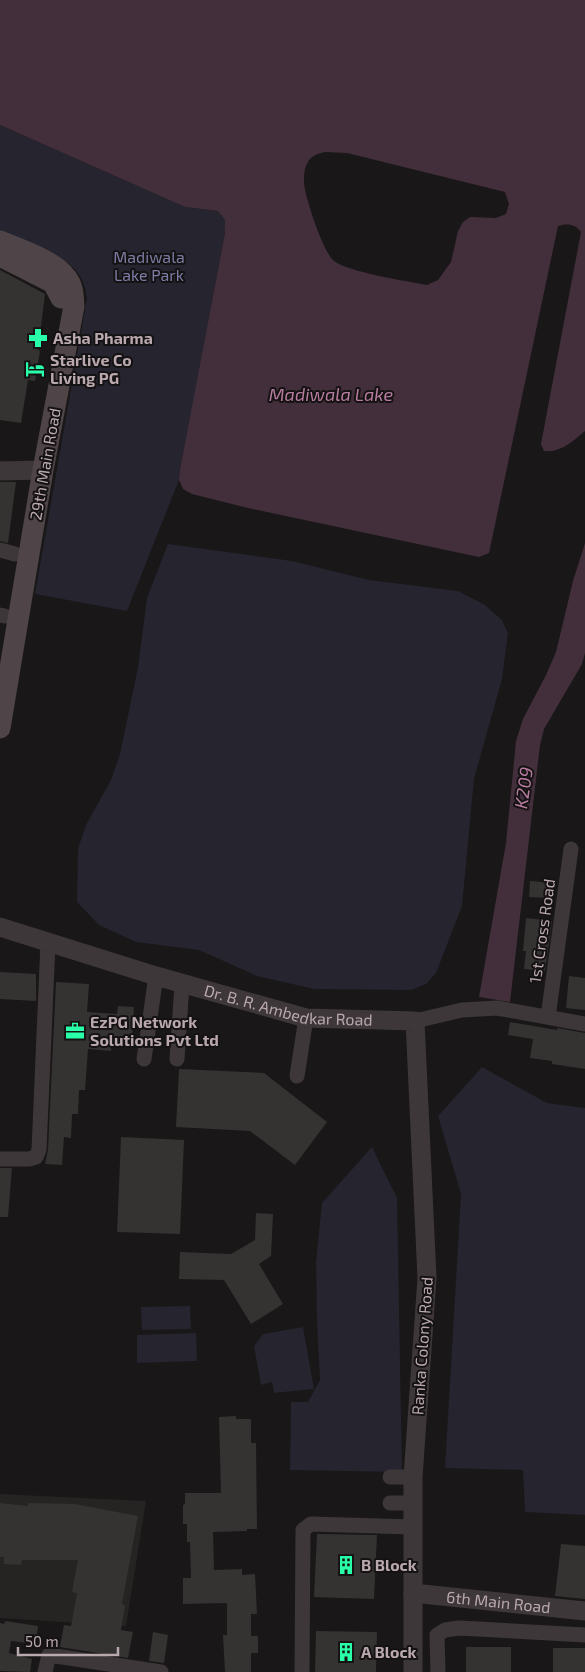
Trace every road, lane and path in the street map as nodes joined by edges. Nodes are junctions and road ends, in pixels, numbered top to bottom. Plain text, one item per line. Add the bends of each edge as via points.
1 (0, 241) edge
2 (0, 256) edge
3 (36, 470) junction
4 (0, 471) edge
5 (7, 552) edge
6 (2, 615) edge
7 (0, 644) edge
8 (0, 728) edge
9 (571, 849) dead end
10 (0, 927) edge
11 (48, 943) junction
12 (156, 976) junction
13 (182, 984) junction
14 (548, 1017) junction
15 (306, 1018) junction
16 (415, 1021) junction
17 (585, 1024) edge
18 (144, 1059) dead end
19 (177, 1059) dead end
20 (297, 1076) dead end
21 (0, 1159) edge
22 (390, 1477) dead end
23 (413, 1477) junction
24 (390, 1503) dead end
25 (413, 1503) junction
26 (413, 1527) junction
27 (413, 1593) junction
28 (585, 1611) edge
29 (413, 1634) junction
30 (437, 1635) junction
31 (585, 1635) edge
32 (45, 1672) edge
33 (161, 1672) edge
34 (302, 1672) edge
35 (413, 1672) edge
36 (438, 1672) edge

1 - 3 main road, 29th Main Road via 49,262 70,282 73,294 67,345
2 - 3 main road, 29th Main Road via 53,283 62,303
3 - 4 street
3 - 5 main road, 29th Main Road
3 - 8 main road, 29th Main Road
5 - 6 main road, 29th Main Road
6 - 7 main road, 29th Main Road
9 - 14 street, 1st Cross Road
10 - 11 street, Dr. B. R. Ambedkar Road
11 - 12 street, Dr. B. R. Ambedkar Road
11 - 21 street via 39,1150 36,1157 29,1159
12 - 13 street, Dr. B. R. Ambedkar Road
12 - 18 street
13 - 15 street, Dr. B. R. Ambedkar Road
13 - 19 street
14 - 16 street, Dr. B. R. Ambedkar Road via 497,1008 462,1010
14 - 17 street, Dr. B. R. Ambedkar Road
15 - 16 street, Dr. B. R. Ambedkar Road
15 - 20 street
16 - 23 street, Ranka Colony Road via 427,1278
22 - 23 street
23 - 25 street, Ranka Colony Road
24 - 25 street
25 - 26 street, Ranka Colony Road
26 - 27 street, Ranka Colony Road
26 - 34 street via 311,1524 303,1530
27 - 28 street, 6th Main Road
27 - 29 street, Ranka Colony Road
29 - 30 street
29 - 35 street, Ranka Colony Road
30 - 31 street via 459,1628
30 - 36 street
32 - 33 street via 49,1655

